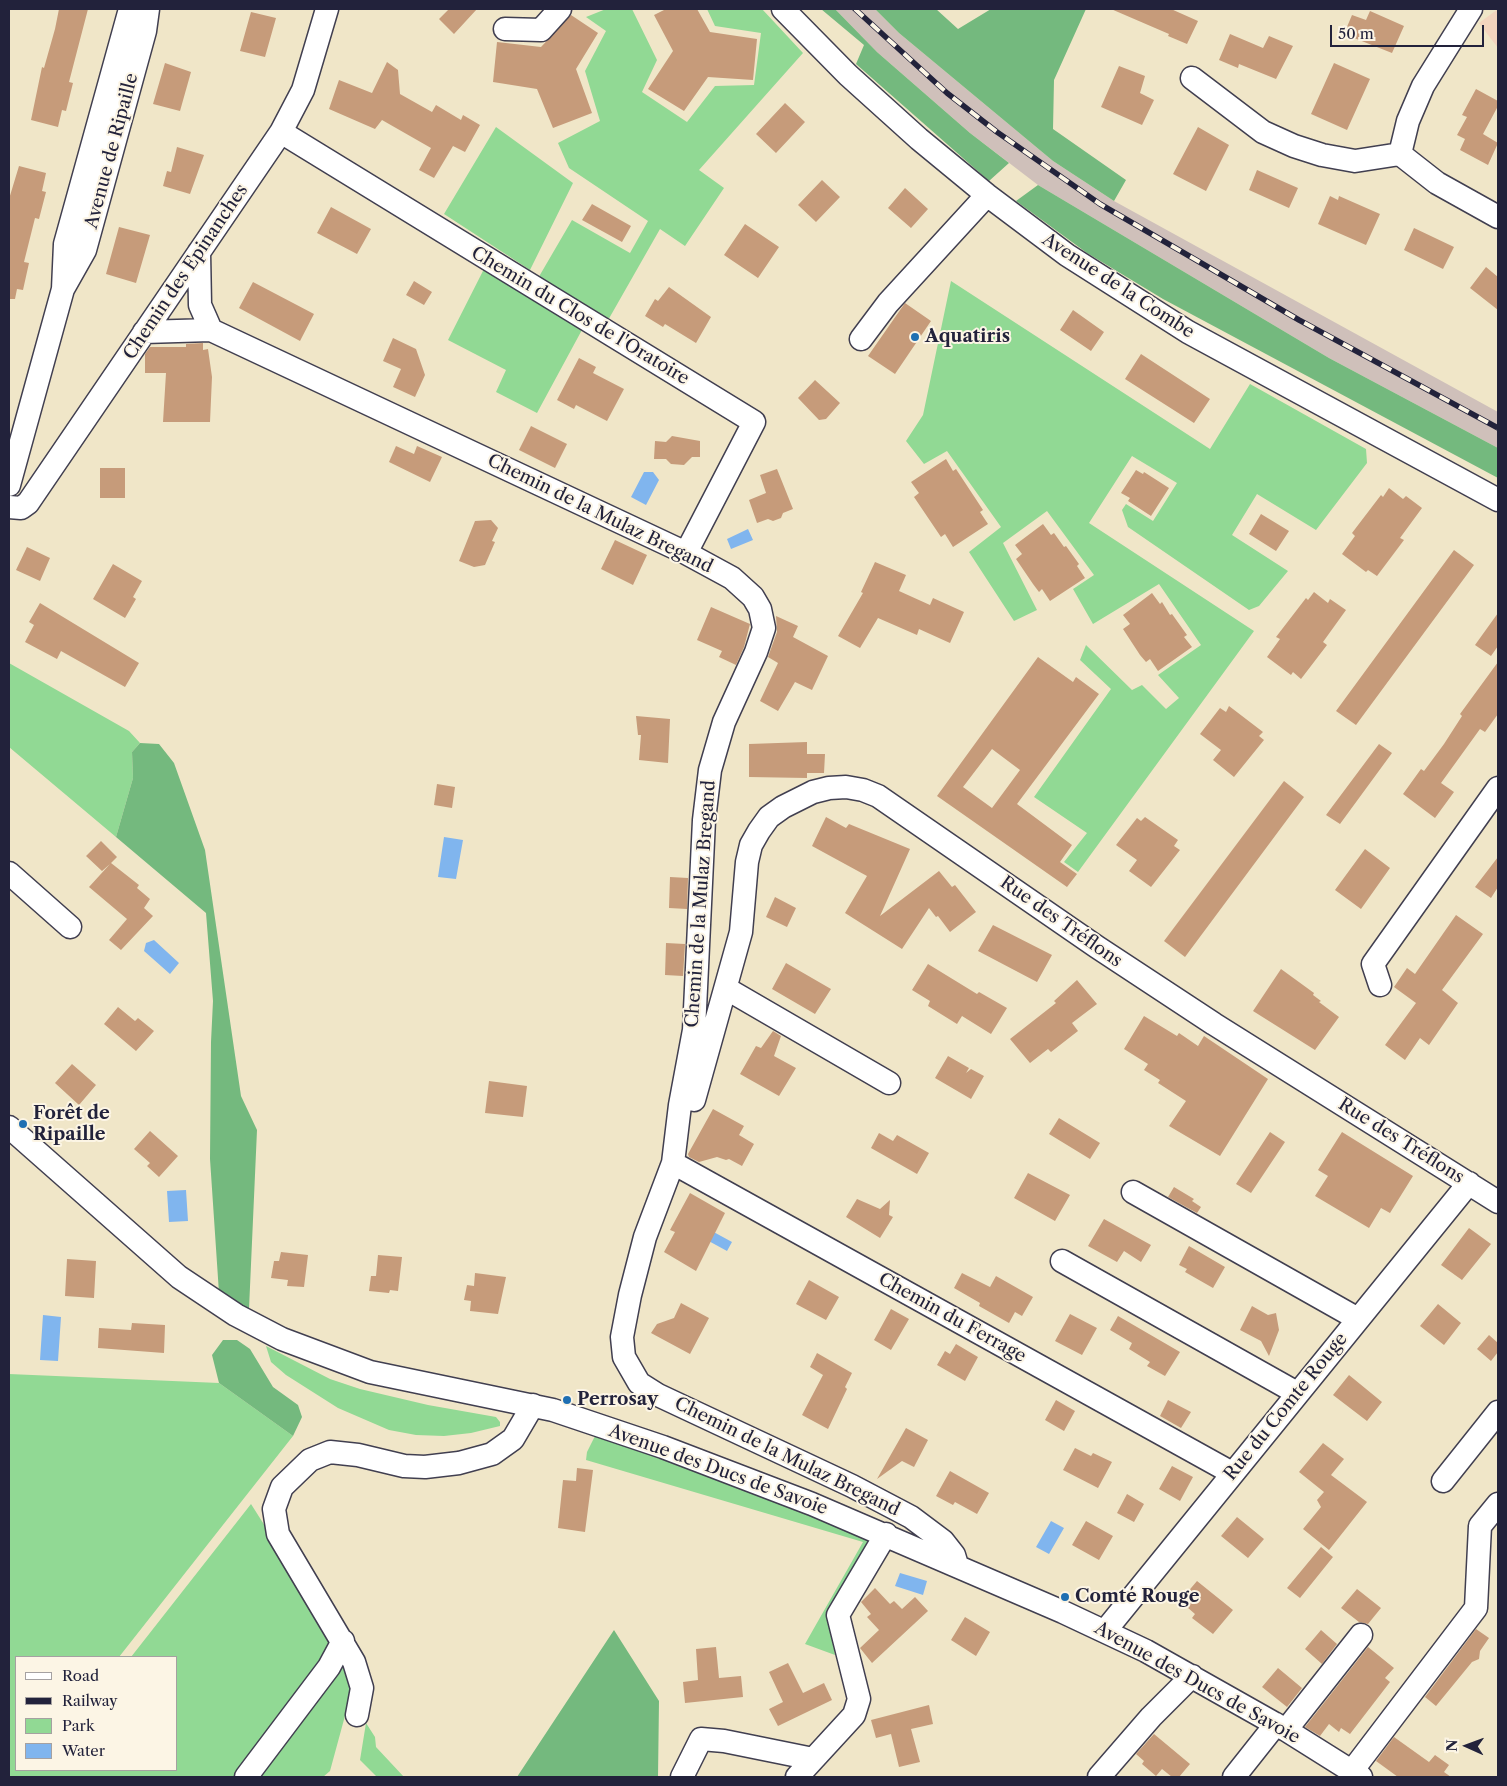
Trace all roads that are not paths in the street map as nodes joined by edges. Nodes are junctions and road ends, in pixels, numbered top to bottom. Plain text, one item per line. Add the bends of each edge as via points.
1 (130, 9) edge
2 (148, 9) edge
3 (327, 9) edge
4 (560, 9) edge
5 (783, 9) edge
6 (1471, 9) edge
7 (505, 28) dead end
8 (1192, 78) dead end
9 (281, 132) junction
10 (1400, 154) junction
11 (98, 162) junction
12 (987, 195) junction
13 (1498, 217) edge
14 (199, 252) junction
15 (210, 330) junction
16 (144, 332) junction
17 (862, 339) dead end
18 (12, 461) edge
19 (9, 485) edge
20 (1498, 500) edge
21 (9, 507) edge
22 (686, 553) junction
23 (1498, 788) edge
24 (9, 873) edge
25 (70, 927) dead end
26 (1380, 985) dead end
27 (726, 989) junction
28 (889, 1083) dead end
29 (9, 1127) edge
30 (673, 1163) junction
31 (1468, 1183) junction
32 (1133, 1192) dead end
33 (1498, 1202) edge
34 (1062, 1261) dead end
35 (1358, 1319) junction
36 (1297, 1393) junction
37 (533, 1405) junction
38 (1498, 1412) edge
39 (1232, 1473) junction
40 (1443, 1481) dead end
41 (1498, 1504) edge
42 (886, 1534) junction
43 (957, 1565) junction
44 (1104, 1631) junction
45 (1361, 1635) dead end
46 (343, 1641) junction
47 (1192, 1676) junction
48 (356, 1715) dead end
49 (1281, 1727) junction
50 (813, 1759) junction
51 (1356, 1774) edge
52 (246, 1777) edge
53 (682, 1777) edge
54 (797, 1777) edge
55 (1099, 1777) edge
56 (1234, 1777) edge

1 - 11 street, Avenue de Ripaille
2 - 11 street, Avenue de Ripaille via 145,31
3 - 9 street, Chemin des Epinanches via 303,90
4 - 7 street via 541,30
5 - 12 street, Avenue de la Combe via 886,110
6 - 10 street via 1423,86 1408,121
8 - 10 street via 1257,127 1294,146 1322,155 1355,160
9 - 14 street, Chemin des Epinanches
9 - 22 street, Chemin du Clos de l'Oratoire via 754,422
10 - 13 street via 1437,183
11 - 18 street, Avenue de Ripaille via 85,250 63,289
12 - 17 street via 888,303
12 - 20 street, Avenue de la Combe via 1067,255 1188,332
14 - 15 street via 200,305
14 - 16 street, Chemin des Epinanches
15 - 16 street, Chemin de la Mulaz Bregand
15 - 22 street, Chemin de la Mulaz Bregand
16 - 21 street, Chemin des Epinanches via 28,503 21,508
18 - 19 street, Avenue de Ripaille
22 - 30 street, Chemin de la Mulaz Bregand via 743,587 760,609 764,628 724,722 710,770 704,820 694,1030
23 - 26 street via 1373,964
24 - 25 street
27 - 28 street
27 - 30 street, Rue des Tréflons
27 - 31 street, Rue des Tréflons via 743,919 747,862 759,831 783,807 813,792 829,788 862,790 878,796 1214,1024
29 - 37 street, Avenue des Ducs de Savoie via 179,1277 254,1326 311,1352 370,1372
30 - 39 street, Chemin du Ferrage
30 - 43 street, Chemin de la Mulaz Bregand via 638,1258 623,1326 624,1357 634,1376 648,1390 911,1517 943,1541 954,1554
31 - 33 street, Rue des Tréflons
31 - 35 street, Rue du Comte Rouge
32 - 35 street
34 - 36 street
35 - 36 street, Rue du Comte Rouge
36 - 39 street, Rue du Comte Rouge
37 - 42 street, Avenue des Ducs de Savoie via 663,1447
37 - 46 street via 513,1439 492,1454 443,1466 404,1466 330,1452 310,1460 289,1478 276,1498 274,1509 278,1534
38 - 40 street
39 - 44 street, Rue du Comte Rouge
41 - 51 street via 1480,1526 1476,1608
42 - 43 street, Avenue des Ducs de Savoie
42 - 50 street via 838,1615 859,1699 854,1715
43 - 44 street, Avenue des Ducs de Savoie
44 - 47 street, Avenue des Ducs de Savoie
45 - 49 street
46 - 48 street via 360,1676 362,1688
46 - 52 street via 330,1667
47 - 49 street, Avenue des Ducs de Savoie
47 - 55 street
49 - 51 street, Avenue des Ducs de Savoie
49 - 56 street
50 - 53 street via 701,1739
50 - 54 street

